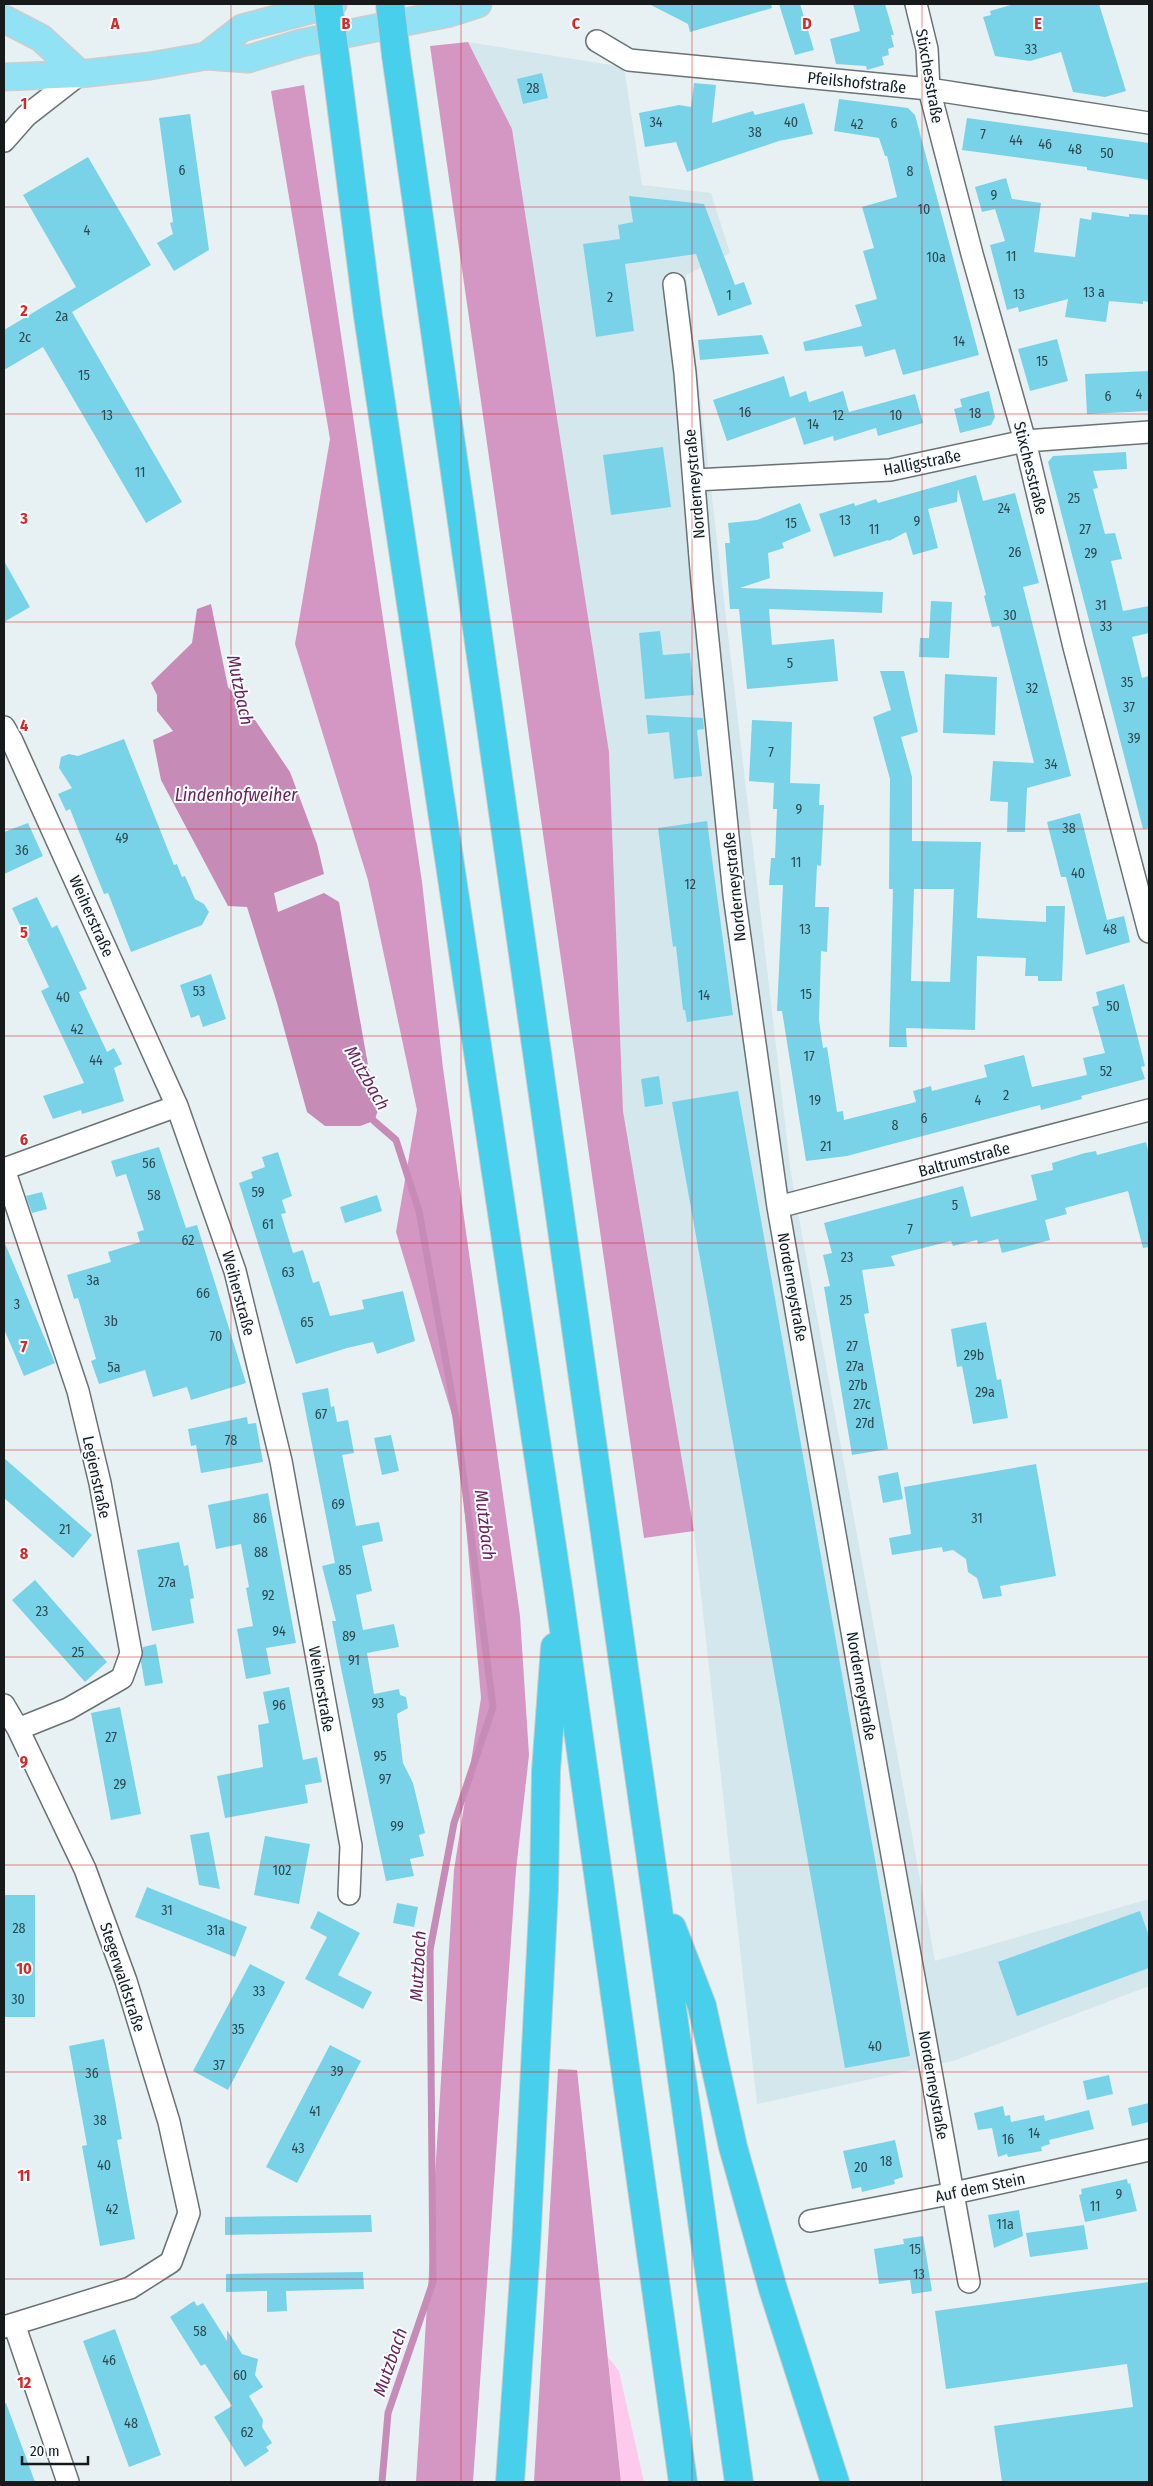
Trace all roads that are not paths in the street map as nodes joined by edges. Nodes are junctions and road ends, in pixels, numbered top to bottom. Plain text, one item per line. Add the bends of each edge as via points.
1 (328, 4) edge
2 (333, 4) edge
3 (390, 4) edge
4 (478, 4) edge
5 (916, 4) edge
6 (4, 19) edge
7 (597, 41) dead end
8 (206, 56) junction
9 (80, 74) junction
10 (4, 77) edge
11 (929, 89) junction
12 (1149, 123) edge
13 (4, 141) edge
14 (674, 284) dead end
15 (1149, 432) edge
16 (1025, 441) junction
17 (694, 480) junction
18 (4, 727) edge
19 (1149, 932) edge
20 (177, 1106) junction
21 (1149, 1110) edge
22 (4, 1169) edge
23 (778, 1207) junction
24 (559, 1594) junction
25 (4, 1705) edge
26 (18, 1729) junction
27 (654, 1883) junction
28 (349, 1894) dead end
29 (1149, 2150) edge
30 (954, 2193) junction
31 (810, 2221) dead end
32 (969, 2282) dead end
33 (9, 2325) edge
34 (68, 2482) edge
35 (510, 2482) edge
36 (683, 2482) edge
37 (738, 2482) edge
38 (835, 2482) edge

1 - 24 highway, bridge via 368,316
2 - 8 main road via 242,28
3 - 27 highway, bridge
4 - 8 main road via 248,58
5 - 11 street, Stixchesstraße via 927,49
6 - 9 main road via 41,38
7 - 11 street, Pfeilshofstraße via 630,60
8 - 9 main road
9 - 10 main road
9 - 13 street via 26,116
11 - 12 street, Pfeilshofstraße
11 - 16 street, Stixchesstraße
14 - 17 street, Norderneystraße
15 - 16 street, Halligstraße
16 - 17 street, Halligstraße via 890,470
16 - 19 street, Stixchesstraße via 1074,647
17 - 23 street, Norderneystraße via 734,895
18 - 20 street, Weiherstraße
20 - 22 street, Legienstraße
20 - 28 street, Weiherstraße via 235,1271 281,1461 350,1846
21 - 23 street, Baltrumstraße
22 - 26 street, Legienstraße via 78,1391 100,1483 131,1653 122,1678 68,1709
23 - 30 street, Norderneystraße
24 - 35 highway via 546,1771 544,1890 526,2247
24 - 36 highway
25 - 26 street, Stegerwaldstraße
26 - 33 street, Stegerwaldstraße via 85,1869 126,1981 169,2122 189,2213 171,2262 130,2288
27 - 37 highway
27 - 38 highway via 702,2006 738,2166 773,2289
29 - 30 street, Auf dem Stein
30 - 31 street, Auf dem Stein
30 - 32 street, Norderneystraße
33 - 34 street

